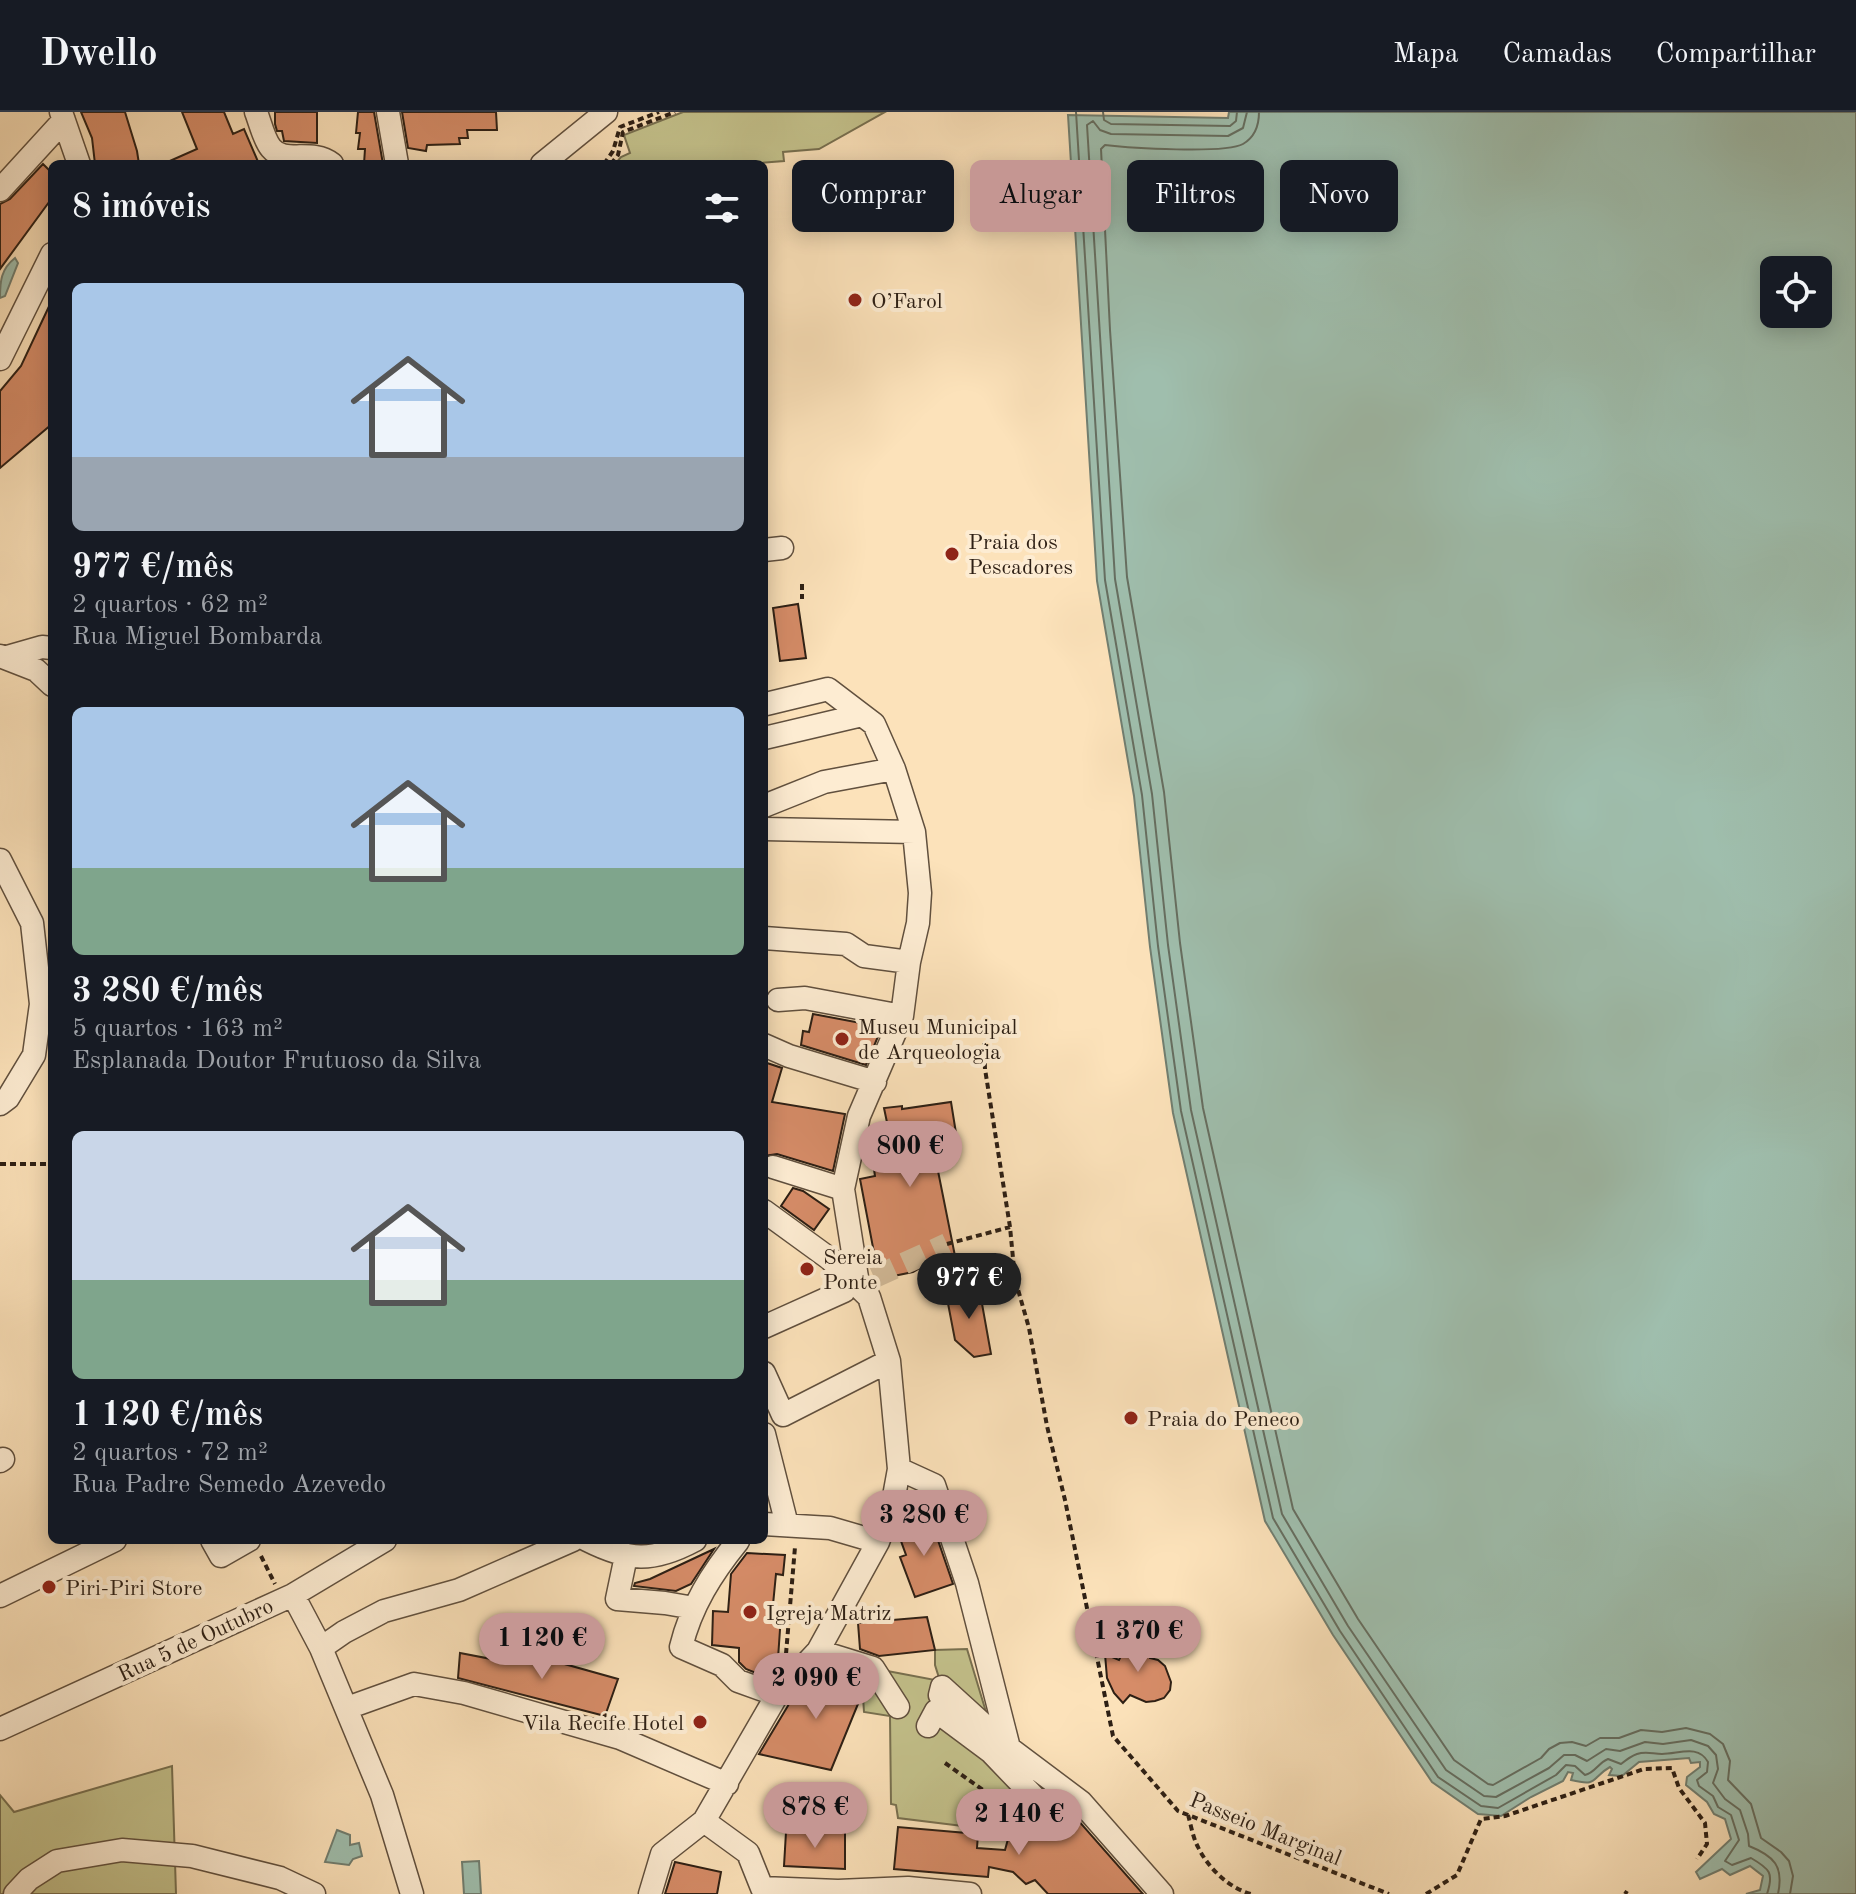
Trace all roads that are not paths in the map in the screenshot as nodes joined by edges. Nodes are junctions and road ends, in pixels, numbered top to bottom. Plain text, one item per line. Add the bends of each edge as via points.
1 (256, 112) edge
2 (388, 112) edge
3 (606, 112) edge
4 (62, 116) edge
5 (78, 160) edge
6 (324, 160) edge
7 (396, 160) edge
8 (547, 160) edge
9 (0, 190) edge
10 (48, 262) edge
11 (0, 359) edge
12 (4, 657) edge
13 (44, 663) edge
14 (768, 704) edge
15 (862, 715) junction
16 (768, 737) edge
17 (894, 769) junction
18 (768, 804) edge
19 (768, 829) edge
20 (914, 832) junction
21 (0, 860) edge
22 (768, 938) edge
23 (909, 962) junction
24 (778, 1000) dead end
25 (902, 1016) junction
26 (768, 1047) edge
27 (875, 1082) junction
28 (0, 1104) edge
29 (773, 1167) dead end
30 (843, 1189) junction
31 (768, 1214) edge
32 (857, 1291) junction
33 (768, 1325) edge
34 (889, 1361) junction
35 (768, 1382) edge
36 (783, 1415) junction
37 (768, 1431) edge
38 (768, 1448) edge
39 (899, 1469) junction
40 (768, 1524) edge
41 (792, 1525) junction
42 (878, 1542) junction
43 (107, 1544) edge
44 (214, 1544) edge
45 (378, 1544) edge
46 (564, 1544) edge
47 (595, 1544) edge
48 (684, 1544) edge
49 (736, 1544) edge
50 (253, 1546) edge
51 (626, 1556) junction
52 (0, 1596) edge
53 (288, 1597) junction
54 (694, 1608) junction
55 (321, 1648) junction
56 (818, 1651) junction
57 (777, 1695) junction
58 (898, 1707) dead end
59 (347, 1708) junction
60 (928, 1726) dead end
61 (0, 1729) edge
62 (1000, 1750) junction
63 (727, 1784) junction
64 (704, 1821) junction
65 (1058, 1822) dead end
66 (759, 1891) edge
67 (841, 1892) edge
68 (15, 1894) edge
69 (314, 1894) edge
70 (412, 1894) edge
71 (650, 1894) edge
72 (970, 1894) edge
73 (1162, 1894) edge

1 - 6 street via 271,148 284,157 313,155
2 - 7 street
3 - 8 street
4 - 5 street
4 - 9 street
10 - 11 street
12 - 13 street
14 - 15 street via 828,689
15 - 16 street
15 - 17 street via 874,724
17 - 18 street via 824,782
17 - 20 street
19 - 20 street
20 - 23 street via 920,893
21 - 28 street via 32,923 41,1004 34,1055
22 - 23 street via 846,944 864,956
23 - 25 street
24 - 25 street via 805,998
25 - 27 street
26 - 27 street
27 - 30 street via 859,1116
29 - 30 street
30 - 32 street
31 - 32 street via 830,1259
32 - 33 street
32 - 34 street
34 - 36 street
34 - 39 street
35 - 36 street
36 - 37 street
38 - 41 street
39 - 42 street
39 - 62 street via 934,1485 967,1583
40 - 41 street
41 - 42 street via 830,1528
42 - 56 street
43 - 52 street
44 - 50 street via 221,1556
45 - 53 street, Rua 5 de Outubro
46 - 55 street via 459,1590 384,1611
47 - 51 street
48 - 51 street via 647,1558
49 - 54 street
51 - 54 street via 617,1599
53 - 55 street
53 - 61 street, Rua 5 de Outubro
54 - 57 street via 681,1647 722,1665 738,1681
55 - 59 street
56 - 57 street
56 - 58 street via 873,1668
57 - 63 street
59 - 63 street via 414,1684 464,1693 620,1738
59 - 70 street via 382,1795
60 - 62 street via 936,1711
62 - 65 street
62 - 73 street via 1081,1802
63 - 64 street
64 - 66 street via 748,1853
64 - 71 street via 662,1854
66 - 67 street
67 - 72 street via 908,1888
68 - 69 street via 57,1861 122,1850 192,1856 280,1878

